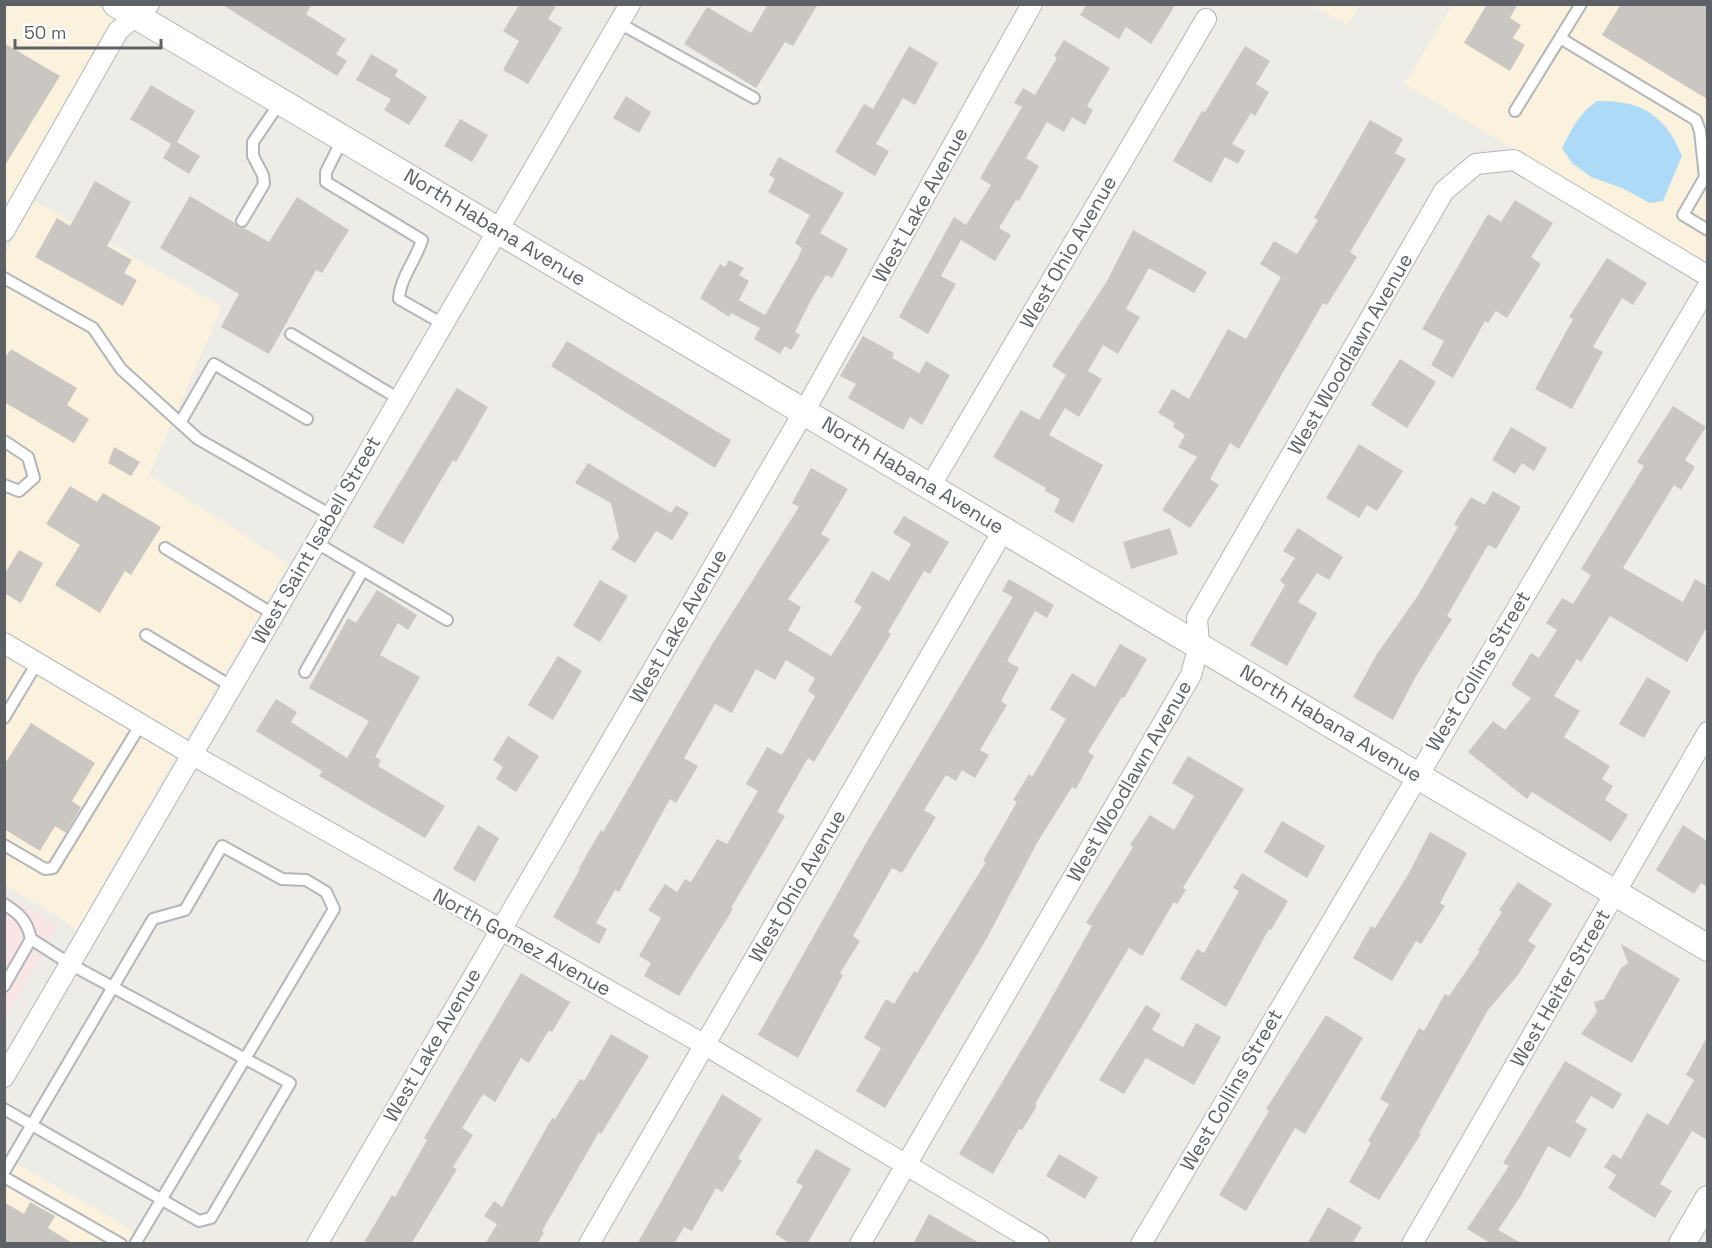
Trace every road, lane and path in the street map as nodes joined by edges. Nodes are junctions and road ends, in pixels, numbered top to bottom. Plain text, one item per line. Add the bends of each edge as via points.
1 (1032, 4) edge
2 (1581, 4) edge
3 (134, 8) edge
4 (622, 11) edge
5 (1206, 19) dead end
6 (1560, 38) junction
7 (754, 98) dead end
8 (281, 101) junction
9 (1515, 111) dead end
10 (344, 138) junction
11 (242, 221) dead end
12 (499, 229) junction
13 (1707, 230) edge
14 (4, 231) edge
15 (1707, 276) edge
16 (4, 278) edge
17 (1707, 286) edge
18 (443, 324) junction
19 (291, 334) dead end
20 (399, 399) junction
21 (805, 410) junction
22 (307, 419) dead end
23 (180, 423) junction
24 (4, 441) edge
25 (4, 485) edge
26 (931, 485) junction
27 (331, 515) junction
28 (1004, 529) junction
29 (315, 542) junction
30 (165, 548) dead end
31 (363, 570) junction
32 (273, 614) junction
33 (447, 620) dead end
34 (146, 635) dead end
35 (4, 643) edge
36 (1199, 645) junction
37 (37, 663) junction
38 (305, 672) dead end
39 (231, 686) junction
40 (4, 718) edge
41 (141, 724) junction
42 (1707, 732) edge
43 (191, 754) junction
44 (1417, 774) junction
45 (4, 845) edge
46 (1614, 894) junction
47 (4, 904) edge
48 (499, 930) junction
49 (32, 939) junction
50 (1707, 948) edge
51 (70, 964) junction
52 (4, 987) edge
53 (114, 987) junction
54 (705, 1045) junction
55 (245, 1059) junction
56 (4, 1077) edge
57 (4, 1109) edge
58 (32, 1125) junction
59 (906, 1164) junction
60 (4, 1175) edge
61 (1707, 1199) edge
62 (161, 1200) junction
63 (121, 1244) edge
64 (135, 1244) edge
65 (317, 1244) edge
66 (590, 1244) edge
67 (860, 1244) edge
68 (1039, 1244) edge
69 (1141, 1244) edge
70 (1412, 1244) edge
71 (1682, 1244) edge

1 - 21 street, West Lake Avenue
2 - 6 lane
3 - 8 street, North Habana Avenue
3 - 14 street
4 - 7 lane
4 - 12 street, West Saint Isabell Street
5 - 26 street, West Ohio Avenue
6 - 9 lane
6 - 13 lane via 1696,120 1705,177 1683,215
8 - 10 street, North Habana Avenue
8 - 11 lane via 253,142 253,156 264,184
10 - 12 street, North Habana Avenue
10 - 18 lane via 326,171 326,182 422,240 416,260 400,286 399,298
12 - 18 street, West Saint Isabell Street
12 - 21 street, North Habana Avenue
15 - 36 street, West Woodlawn Avenue via 1515,160 1476,164 1444,191 1209,597 1197,618
16 - 23 lane via 93,327 121,369
17 - 44 street, West Collins Street
18 - 20 street, West Saint Isabell Street
19 - 20 lane
20 - 27 street, West Saint Isabell Street
21 - 26 street, North Habana Avenue
21 - 48 street, West Lake Avenue
22 - 23 lane via 214,364
23 - 27 lane via 198,439
24 - 25 lane via 28,457 34,478 19,491
26 - 28 street, North Habana Avenue
27 - 29 street, West Saint Isabell Street
28 - 36 street, North Habana Avenue
28 - 54 street, West Ohio Avenue
29 - 31 lane
29 - 32 street, West Saint Isabell Street
30 - 32 lane
31 - 33 lane
31 - 38 lane
32 - 39 street, West Saint Isabell Street
34 - 39 lane
35 - 37 street, North Gomez Avenue
36 - 44 street, North Habana Avenue
36 - 59 street, West Woodlawn Avenue via 1191,675
37 - 40 lane
37 - 41 street, North Gomez Avenue
39 - 43 street, West Saint Isabell Street
41 - 43 street, North Gomez Avenue
41 - 45 lane via 53,868 45,869
42 - 46 street, West Heiter Street
43 - 48 street, North Gomez Avenue
43 - 51 street, West Saint Isabell Street
44 - 46 street, North Habana Avenue
44 - 69 street, West Collins Street
46 - 50 street, North Habana Avenue
46 - 70 street, West Heiter Street
47 - 49 lane via 20,914
48 - 54 street, North Gomez Avenue
48 - 65 street, West Lake Avenue
49 - 51 lane
49 - 52 lane
51 - 53 lane
51 - 56 street, West Saint Isabell Street
53 - 55 lane
53 - 55 lane via 153,919 185,910 222,846 282,879 306,880 326,892 334,909
53 - 58 lane
54 - 59 street, North Gomez Avenue
54 - 66 street, West Ohio Avenue
55 - 62 lane
55 - 62 lane via 290,1083 211,1218 199,1221
57 - 58 lane
58 - 60 lane
58 - 62 lane
59 - 67 street, West Woodlawn Avenue
59 - 68 street, North Gomez Avenue
60 - 63 lane
61 - 71 street
62 - 64 lane

